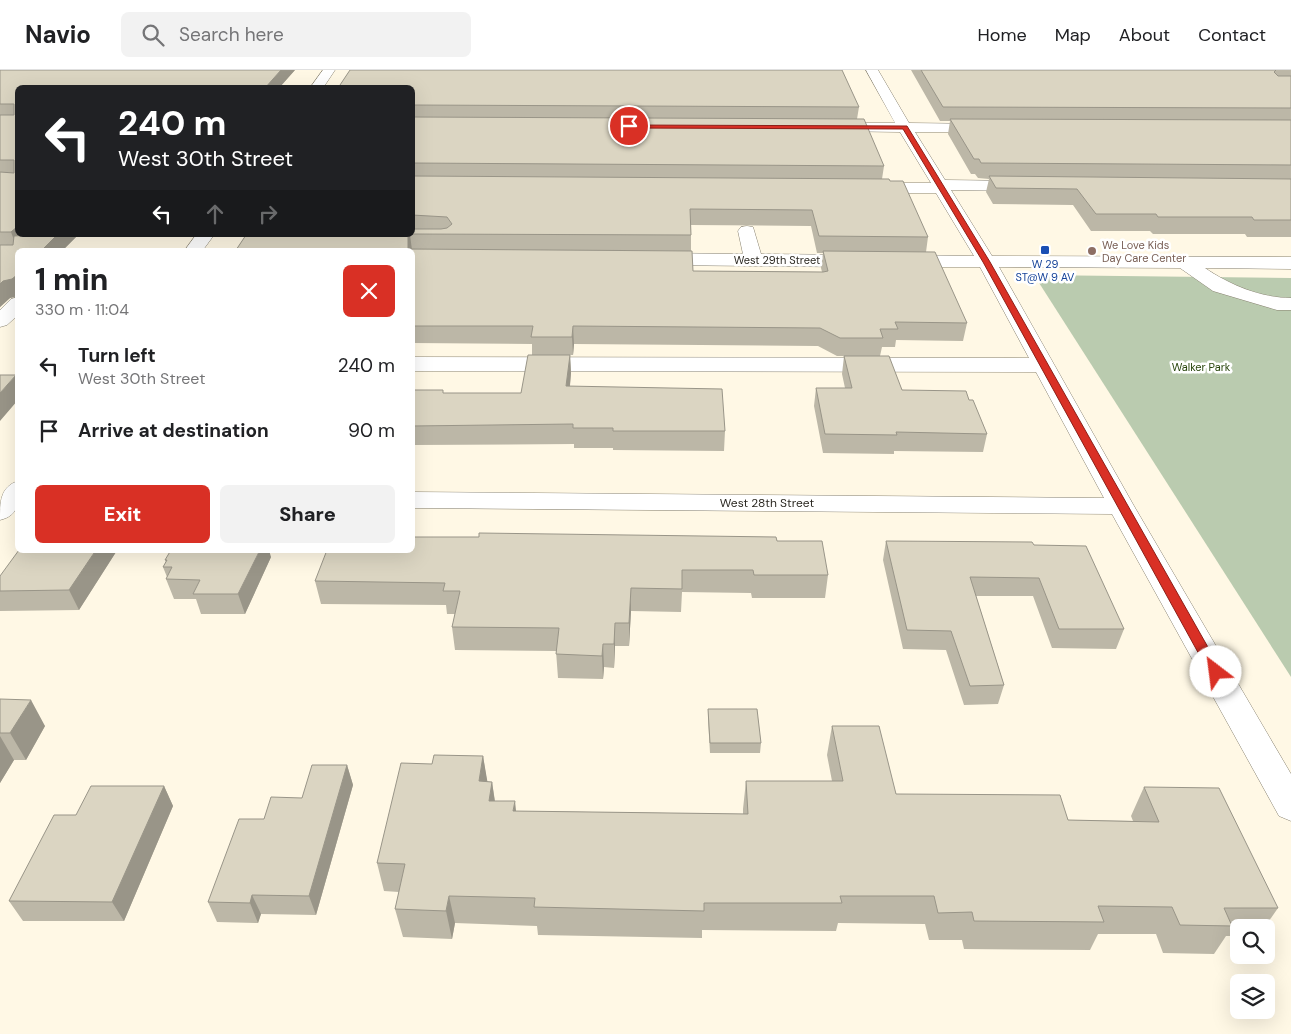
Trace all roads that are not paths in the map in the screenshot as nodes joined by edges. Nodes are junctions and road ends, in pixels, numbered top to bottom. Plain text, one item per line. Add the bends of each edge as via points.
1 (329, 70) edge
2 (872, 70) edge
3 (318, 85) edge
4 (816, 127) edge
5 (905, 128) junction
6 (1004, 128) edge
7 (1038, 186) edge
8 (941, 187) junction
9 (852, 188) edge
10 (746, 231) dead end
11 (204, 237) edge
12 (195, 248) edge
13 (636, 259) edge
14 (753, 260) junction
15 (986, 262) junction
16 (1185, 263) junction
17 (1291, 263) edge
18 (1291, 304) edge
19 (15, 306) edge
20 (0, 321) edge
21 (415, 364) edge
22 (1043, 365) junction
23 (415, 500) edge
24 (1121, 506) junction
25 (1291, 806) edge

1 - 3 street
2 - 5 street
4 - 5 street
5 - 6 street
5 - 8 street
7 - 8 street
8 - 9 street
8 - 15 street
10 - 14 street
11 - 12 street
13 - 14 street, West 29th Street
14 - 15 street, West 29th Street
15 - 16 street, West 29th Street
15 - 22 street
16 - 17 street, West 29th Street
16 - 18 street via 1220,287 1277,304
19 - 20 street
21 - 22 street
22 - 24 street
23 - 24 street, West 28th Street
24 - 25 street

